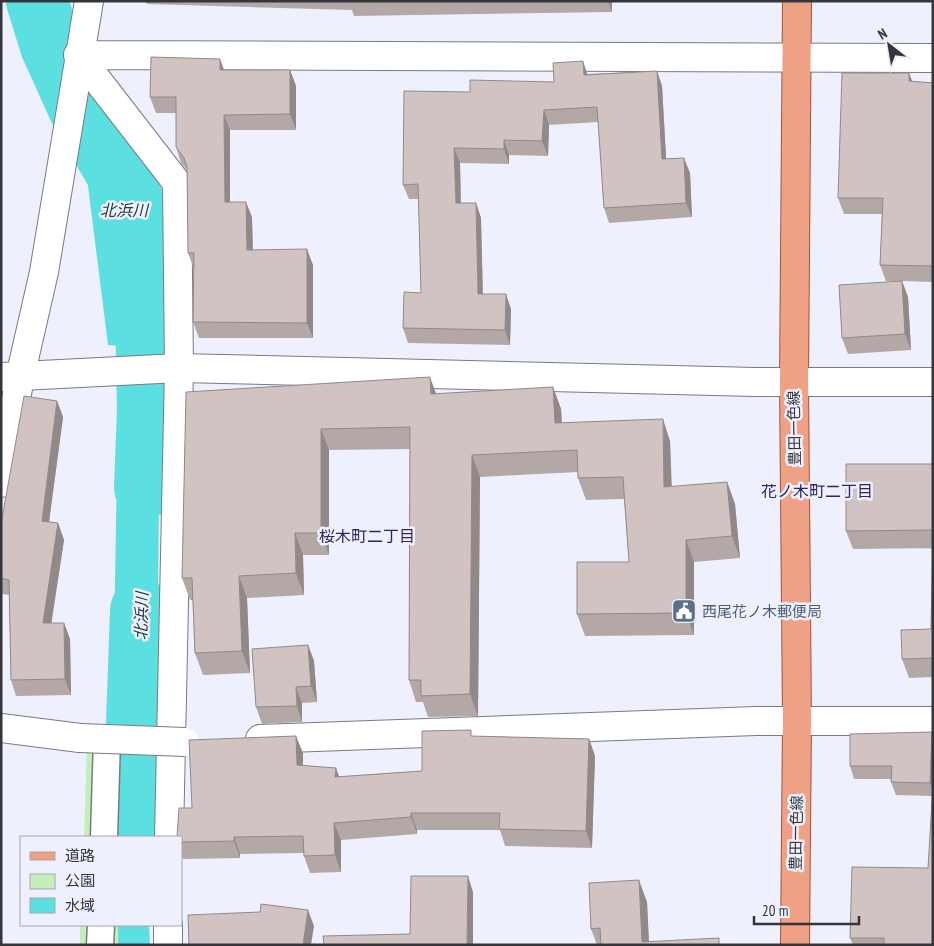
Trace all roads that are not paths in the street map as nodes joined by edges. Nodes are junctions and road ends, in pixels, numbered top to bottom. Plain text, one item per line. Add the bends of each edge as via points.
1 (89, 1) edge
2 (797, 1) edge
3 (78, 55) junction
4 (798, 56) junction
5 (933, 58) edge
6 (176, 368) junction
7 (11, 377) edge
8 (794, 382) junction
9 (933, 382) edge
10 (1, 482) edge
11 (797, 721) junction
12 (933, 721) edge
13 (1, 728) edge
14 (107, 739) junction
15 (104, 836) edge
16 (169, 836) edge
17 (101, 926) edge
18 (168, 926) edge
19 (100, 945) edge
20 (168, 945) edge
21 (794, 945) edge

1 - 3 street
2 - 4 main road, 豊田一色線
3 - 4 street
3 - 6 street via 177,183
3 - 7 street via 44,272
4 - 5 street
4 - 8 main road, 豊田一色線
6 - 7 street
6 - 8 street
6 - 16 street
7 - 10 street
8 - 9 street
8 - 11 main road, 豊田一色線
11 - 12 street
11 - 14 street, bridge via 225,741
11 - 21 main road, 豊田一色線
13 - 14 street, bridge
14 - 15 street
17 - 19 street
18 - 20 street

